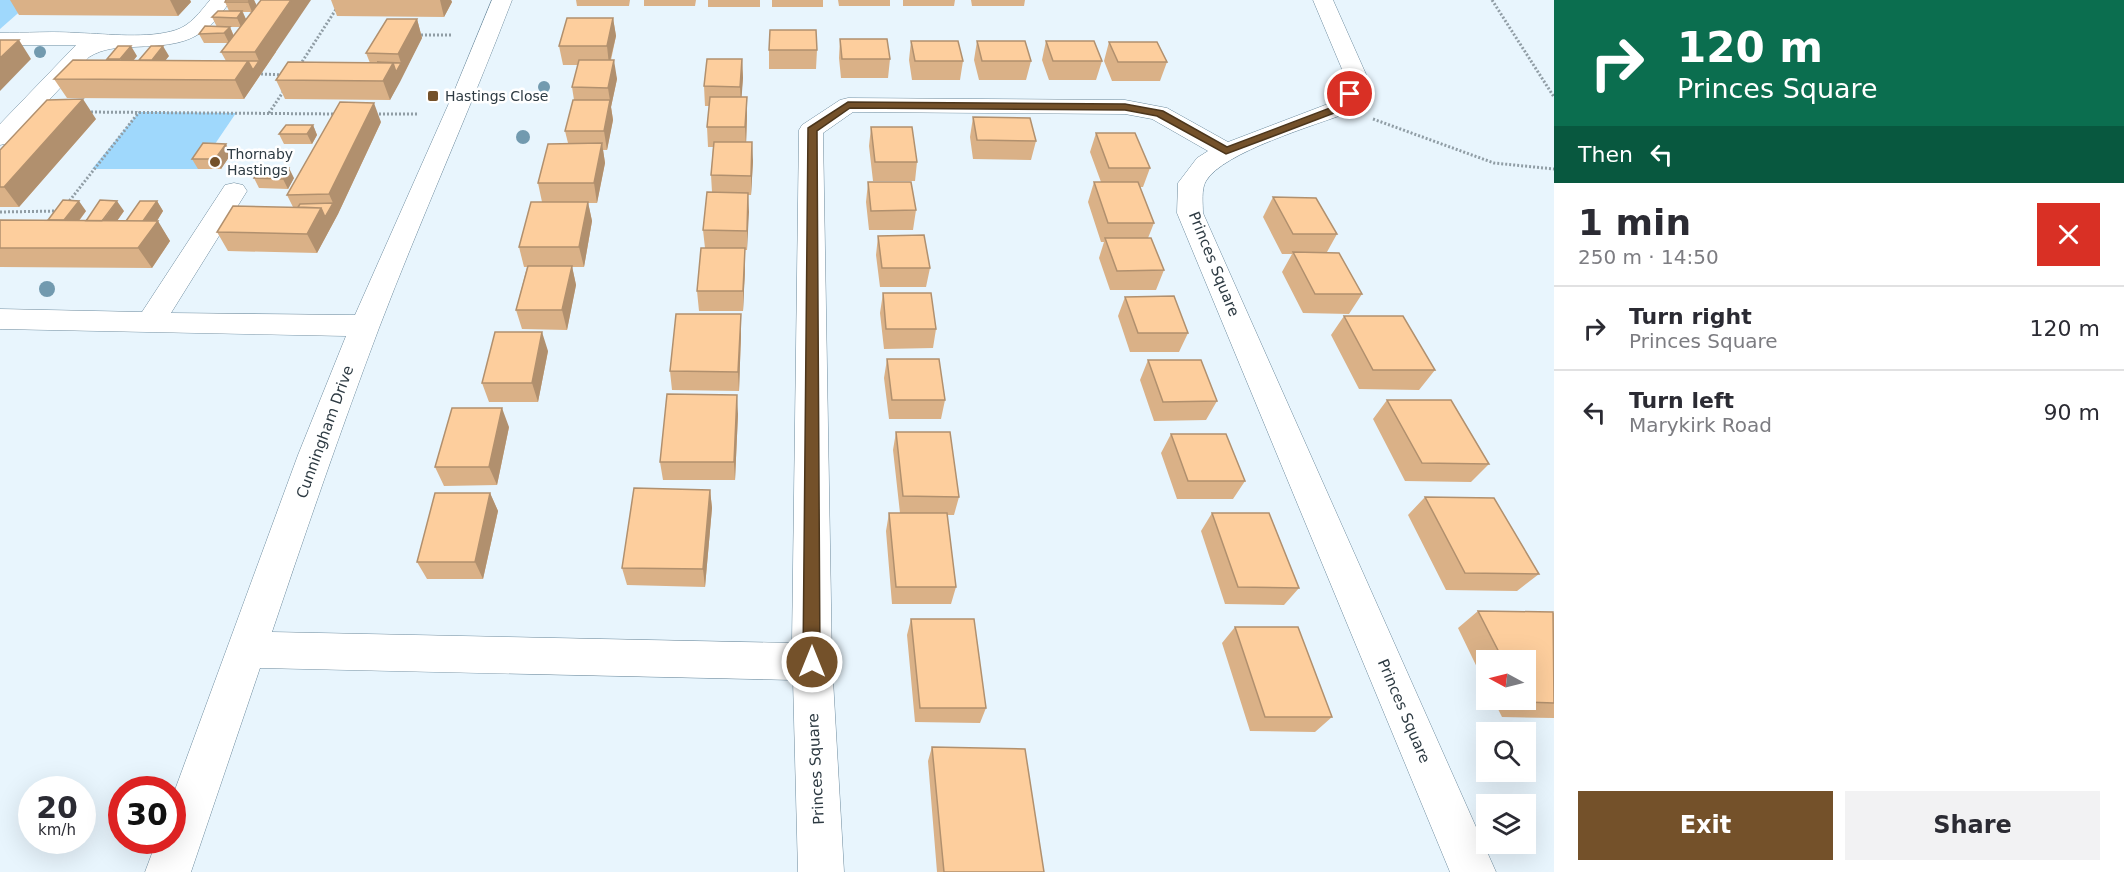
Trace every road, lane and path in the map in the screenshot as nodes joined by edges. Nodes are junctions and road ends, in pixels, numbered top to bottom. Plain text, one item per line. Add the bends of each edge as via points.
1 (221, 0) edge
2 (342, 0) edge
3 (502, 0) edge
4 (1323, 0) edge
5 (1492, 0) edge
6 (407, 35) edge
7 (488, 35) junction
8 (0, 39) edge
9 (98, 42) junction
10 (297, 69) edge
11 (261, 74) dead end
12 (294, 75) edge
13 (288, 85) edge
14 (1554, 97) edge
15 (1341, 107) junction
16 (27, 111) junction
17 (139, 112) junction
18 (269, 114) junction
19 (340, 114) edge
20 (375, 114) edge
21 (456, 114) junction
22 (0, 138) edge
23 (1226, 151) junction
24 (1554, 169) edge
25 (234, 191) dead end
26 (0, 212) edge
27 (0, 319) edge
28 (150, 323) junction
29 (365, 326) junction
30 (246, 650) junction
31 (812, 662) junction
32 (168, 872) edge
33 (821, 872) edge
34 (1473, 872) edge

1 - 9 street via 198,27 183,34 163,39
2 - 10 path
3 - 7 street, Cunningham Drive
4 - 15 street via 1359,81
5 - 14 path
6 - 7 path
7 - 21 street, Cunningham Drive
8 - 9 street
9 - 16 street via 81,52
11 - 12 path
13 - 18 path
15 - 23 street
15 - 24 path via 1494,163
16 - 17 path
16 - 22 street
17 - 18 path
17 - 26 path via 61,211
18 - 19 path
20 - 21 path
21 - 29 street, Cunningham Drive
23 - 31 street, Princes Square via 1160,113 1125,107 848,105 812,130
23 - 34 street, Princes Square via 1206,164 1191,183 1190,213
25 - 28 street
27 - 28 street
28 - 29 street
29 - 30 street, Cunningham Drive
30 - 31 street
30 - 32 street, Cunningham Drive
31 - 33 street, Princes Square

